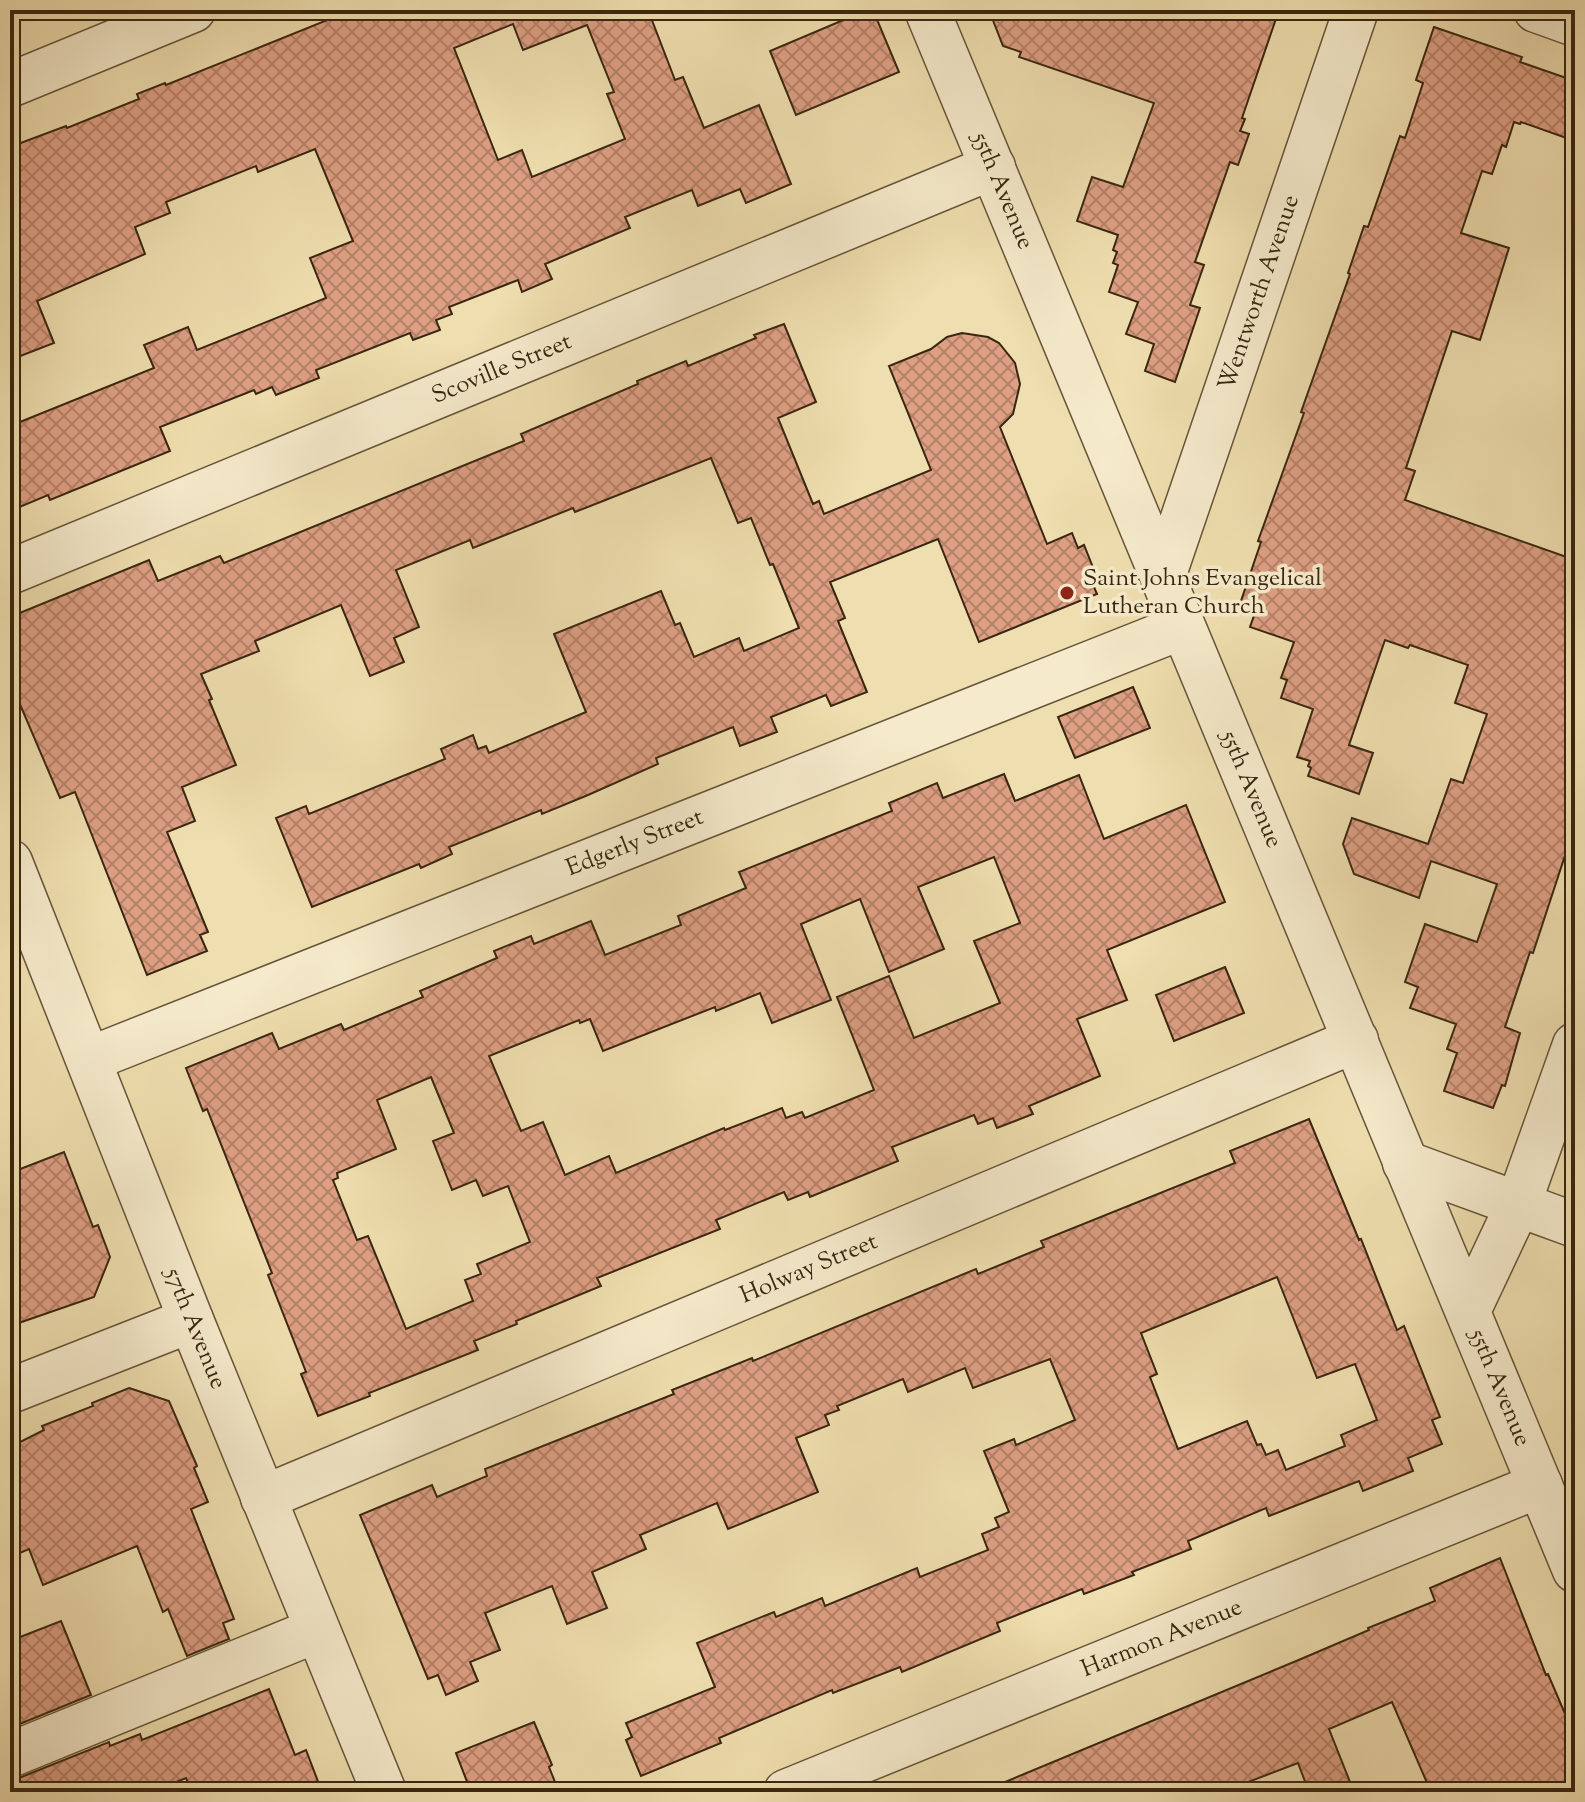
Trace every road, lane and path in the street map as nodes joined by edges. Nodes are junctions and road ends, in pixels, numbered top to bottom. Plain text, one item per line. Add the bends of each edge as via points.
1 (193, 10) edge
2 (927, 10) edge
3 (1356, 10) edge
4 (1536, 10) edge
5 (1575, 24) edge
6 (10, 85) edge
7 (993, 167) junction
8 (10, 572) edge
9 (1163, 577) junction
10 (1182, 627) junction
11 (10, 862) edge
12 (1356, 1040) junction
13 (1575, 1045) edge
14 (90, 1059) junction
15 (1405, 1163) junction
16 (1518, 1205) junction
17 (1575, 1225) edge
18 (1468, 1311) junction
19 (191, 1320) junction
20 (10, 1391) edge
21 (1540, 1485) junction
22 (263, 1498) junction
23 (1575, 1570) edge
24 (317, 1630) junction
25 (10, 1755) edge
26 (384, 1792) edge
27 (786, 1792) edge

1 - 6 street
2 - 7 street, 55th Avenue
3 - 9 street, Wentworth Avenue
4 - 5 street
7 - 8 street, Scoville Street
7 - 9 street, 55th Avenue
9 - 10 street, 55th Avenue
10 - 12 street, 55th Avenue
10 - 14 street, Edgerly Street
11 - 14 street, 57th Avenue
12 - 15 street, 55th Avenue
12 - 22 street, Holway Street
13 - 16 street
14 - 19 street, 57th Avenue
15 - 16 street
15 - 18 street, 55th Avenue
16 - 17 street
16 - 18 street
18 - 21 street, 55th Avenue
19 - 20 street
19 - 22 street, 57th Avenue
21 - 23 street, 55th Avenue
21 - 27 street, Harmon Avenue
22 - 24 street, 57th Avenue
24 - 25 street
24 - 26 street, 57th Avenue

